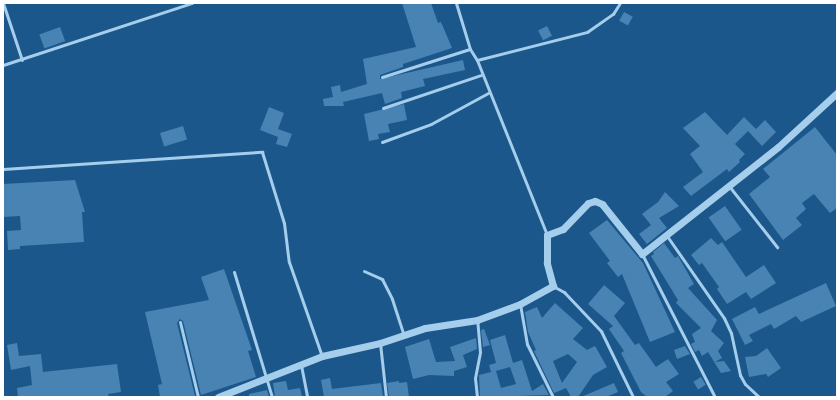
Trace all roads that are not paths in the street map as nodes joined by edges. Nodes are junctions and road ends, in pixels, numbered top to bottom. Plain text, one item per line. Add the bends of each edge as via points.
1 (3, 3) edge
2 (192, 3) edge
3 (456, 3) edge
4 (620, 3) edge
5 (470, 49) junction
6 (22, 60) junction
7 (477, 60) junction
8 (3, 65) edge
9 (481, 75) junction
10 (382, 77) dead end
11 (488, 93) junction
12 (837, 93) edge
13 (383, 108) dead end
14 (382, 142) dead end
15 (3, 169) edge
16 (729, 186) junction
17 (547, 235) junction
18 (667, 236) junction
19 (777, 247) dead end
20 (642, 254) junction
21 (364, 271) dead end
22 (234, 272) dead end
23 (553, 286) junction
24 (520, 304) junction
25 (477, 320) junction
26 (180, 322) dead end
27 (404, 335) junction
28 (380, 343) junction
29 (322, 356) junction
30 (301, 364) junction
31 (267, 376) junction
32 (198, 397) edge
33 (218, 397) edge
34 (272, 397) edge
35 (307, 397) edge
36 (386, 397) edge
37 (477, 397) edge
38 (553, 397) edge
39 (634, 397) edge
40 (715, 397) edge
41 (759, 397) edge

1 - 6 lane
2 - 6 lane
3 - 5 lane
4 - 7 lane via 613,14 587,32
5 - 7 lane
5 - 10 lane
6 - 8 lane
7 - 9 lane
9 - 11 lane
9 - 13 lane
11 - 14 lane via 431,124
11 - 17 lane
12 - 16 street via 778,147
15 - 29 lane via 262,152 284,223 289,262
16 - 18 street
16 - 19 lane
17 - 20 street via 563,229 588,203 595,201 602,204
17 - 23 street via 547,263
18 - 20 street
18 - 41 lane via 724,318 731,333 740,375 745,384
20 - 40 lane
21 - 27 lane via 382,279
22 - 31 lane
23 - 24 street
23 - 39 lane via 564,292 602,331
24 - 25 street
24 - 38 lane via 527,344
25 - 27 street via 425,328
25 - 37 lane via 480,352 475,378
26 - 32 lane
27 - 28 street
28 - 29 street
28 - 36 lane
29 - 30 street
30 - 31 street
30 - 35 lane
31 - 33 street
31 - 34 lane

